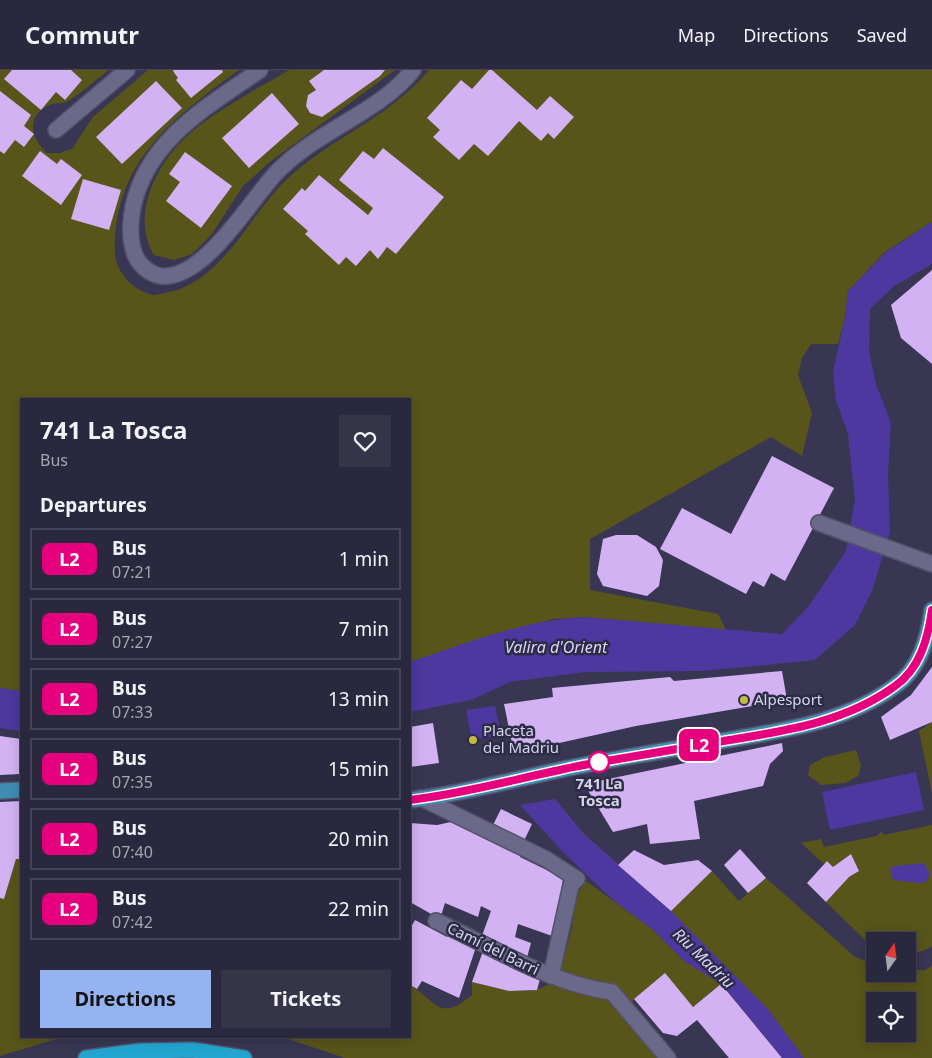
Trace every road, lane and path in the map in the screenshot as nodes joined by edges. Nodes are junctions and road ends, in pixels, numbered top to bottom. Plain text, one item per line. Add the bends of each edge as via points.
1 (127, 70) edge
2 (260, 70) edge
3 (413, 70) edge
4 (56, 130) dead end
5 (826, 525) dead end
6 (932, 564) edge
7 (932, 610) edge
8 (20, 790) edge
9 (0, 791) edge
10 (416, 799) edge
11 (436, 921) dead end
12 (551, 976) junction
13 (238, 1057) edge
14 (86, 1058) edge
15 (668, 1058) edge

1 - 4 street
2 - 3 street via 186,121 145,171 137,188 130,231 137,259 144,268 167,277 180,273 208,255 277,172 314,140 401,85
5 - 6 street
7 - 10 main road via 929,637 915,665 897,686 862,707 833,719
8 - 9 main road
10 - 12 street via 546,859 577,879 571,885
11 - 12 street, Camí del Barri
12 - 15 street, Camí del Barri via 612,992
13 - 14 highway via 193,1050 140,1051

